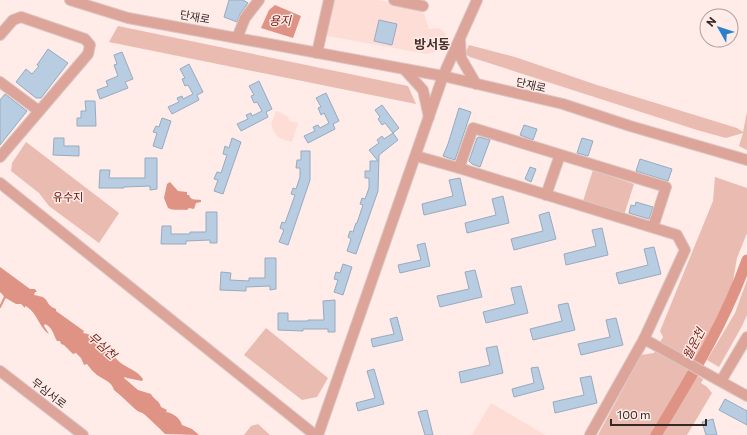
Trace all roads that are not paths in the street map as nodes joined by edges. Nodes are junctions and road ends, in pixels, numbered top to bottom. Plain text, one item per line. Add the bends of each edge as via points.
1 (70, 0) edge
2 (259, 0) edge
3 (330, 0) edge
4 (394, 0) edge
5 (477, 0) edge
6 (423, 6) dead end
7 (0, 35) edge
8 (237, 38) junction
9 (459, 38) junction
10 (317, 53) junction
11 (404, 69) junction
12 (443, 76) junction
13 (0, 82) edge
14 (476, 84) junction
15 (39, 111) junction
16 (429, 117) junction
17 (560, 155) junction
18 (416, 156) junction
19 (0, 157) edge
20 (747, 160) edge
21 (458, 168) junction
22 (0, 183) edge
23 (546, 194) junction
24 (653, 227) junction
25 (747, 336) edge
26 (644, 339) junction
27 (0, 371) edge
28 (718, 378) junction
29 (747, 396) edge
30 (83, 435) edge
31 (317, 435) edge
32 (590, 435) edge

1 - 8 street, 단재로 via 128,18
2 - 8 street via 245,18
3 - 10 street
4 - 6 street
5 - 9 street
7 - 15 street via 13,20 22,17 84,40 90,45 88,54
8 - 10 street, 단재로
9 - 12 street
9 - 14 street via 461,58
10 - 11 street, 단재로
11 - 12 street, 단재로
11 - 16 street via 423,90
12 - 14 street, 단재로
12 - 16 street
13 - 15 street
14 - 20 street, 단재로 via 563,104
15 - 19 street
16 - 18 street
17 - 21 street via 473,128
17 - 23 street
17 - 24 street via 666,187
18 - 21 street
18 - 31 street
21 - 23 street
22 - 31 street
23 - 24 street
24 - 26 street via 677,235 685,250
25 - 28 street
26 - 28 street
26 - 32 street
27 - 30 street, 무심서로
28 - 29 street

